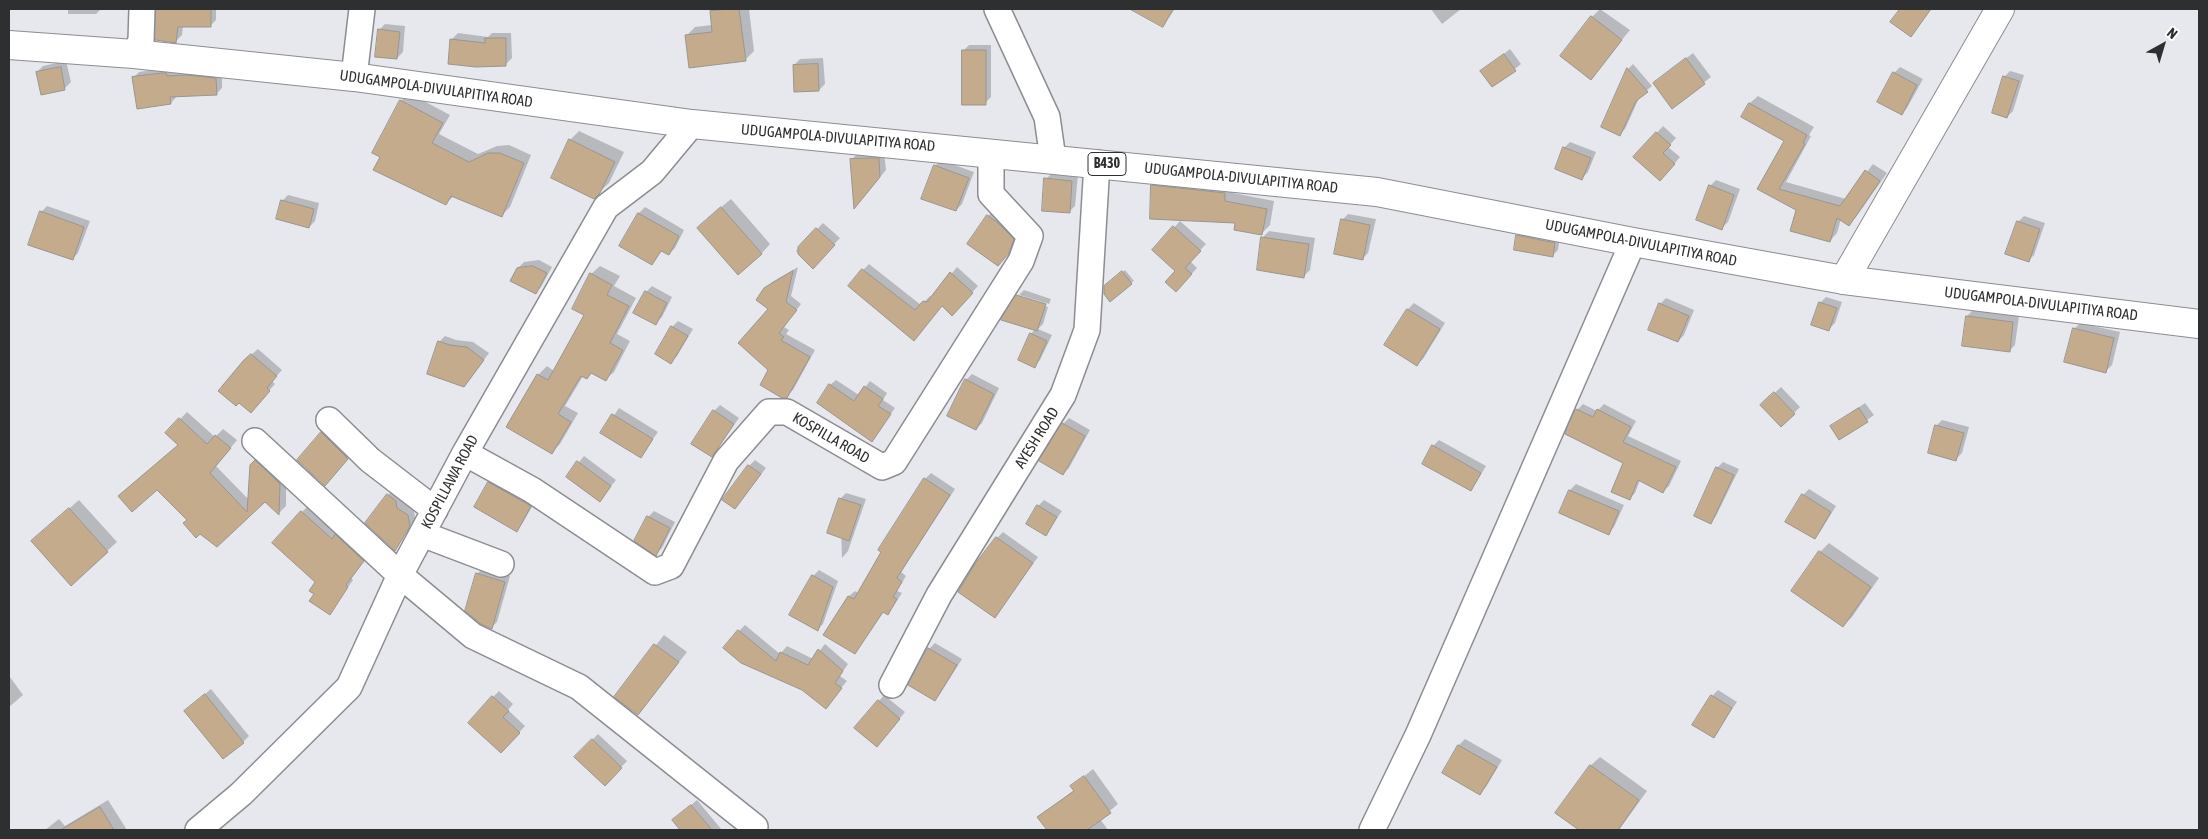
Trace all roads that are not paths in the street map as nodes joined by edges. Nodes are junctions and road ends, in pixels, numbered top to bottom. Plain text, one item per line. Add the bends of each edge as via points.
1 (142, 9) edge
2 (362, 9) edge
3 (996, 9) edge
4 (2000, 9) edge
5 (9, 45) edge
6 (134, 54) junction
7 (354, 77) junction
8 (692, 124) junction
9 (991, 153) junction
10 (1053, 159) junction
11 (1097, 163) junction
12 (1633, 242) junction
13 (1844, 280) junction
14 (2199, 324) edge
15 (329, 420) dead end
16 (254, 441) dead end
17 (465, 453) junction
18 (435, 510) junction
19 (422, 534) junction
20 (501, 564) dead end
21 (400, 575) junction
22 (892, 685) dead end
23 (756, 827) dead end
24 (198, 830) edge
25 (1372, 830) edge

1 - 6 street via 141,41
2 - 7 street
3 - 10 street via 1047,117
4 - 13 main road
5 - 6 main road, UDUGAMPOLA-DIVULAPITIYA ROAD / B430
6 - 7 main road, UDUGAMPOLA-DIVULAPITIYA ROAD / B430
7 - 8 main road, UDUGAMPOLA-DIVULAPITIYA ROAD / B430
8 - 9 main road, UDUGAMPOLA-DIVULAPITIYA ROAD / B430
8 - 17 street, KOSPILLAWA ROAD via 652,172 606,207
9 - 10 main road, UDUGAMPOLA-DIVULAPITIYA ROAD / B430
9 - 17 street, KOSPILLA ROAD via 991,194 1030,236 1021,261 894,462 882,466 787,412 769,412 726,461 671,566 655,572 532,490
10 - 11 main road, UDUGAMPOLA-DIVULAPITIYA ROAD / B430
11 - 12 main road, UDUGAMPOLA-DIVULAPITIYA ROAD / B430 via 1376,192
11 - 22 street, AYESH ROAD via 1086,330 1064,395 939,595
12 - 13 main road, UDUGAMPOLA-DIVULAPITIYA ROAD / B430
12 - 25 street via 1418,736
13 - 14 main road, UDUGAMPOLA-DIVULAPITIYA ROAD / B430
15 - 18 street via 370,460
16 - 21 street
17 - 18 street, KOSPILLAWA ROAD
18 - 19 street, KOSPILLAWA ROAD
19 - 20 street
19 - 21 street, KOSPILLAWA ROAD
21 - 23 street via 473,636 579,687
21 - 24 street, KOSPILLAWA ROAD via 349,687 241,794

